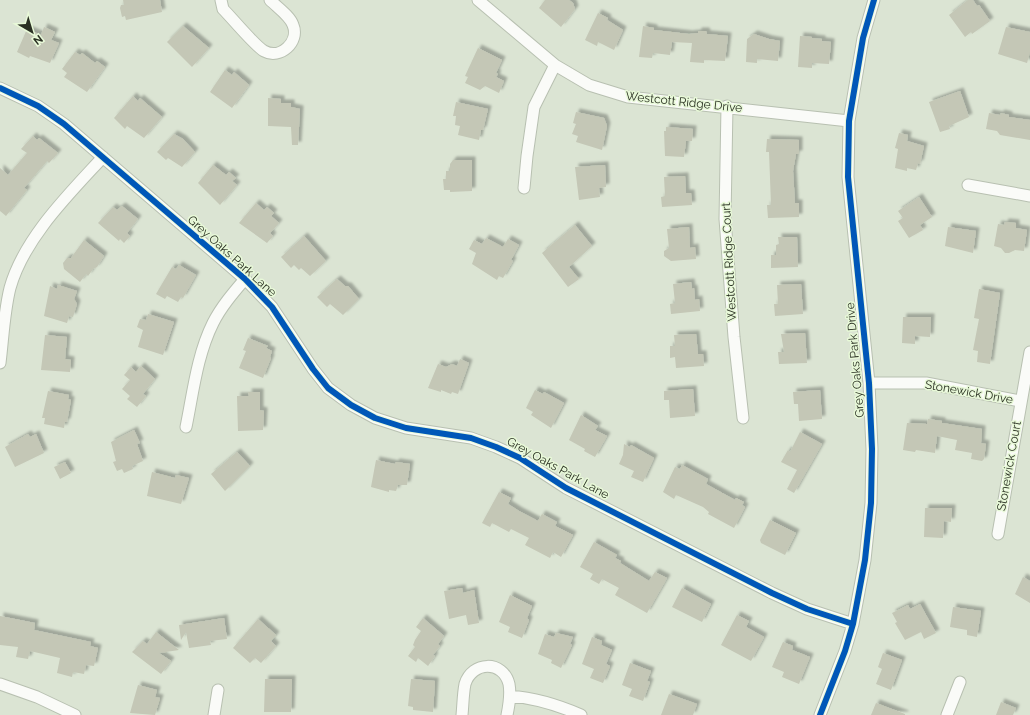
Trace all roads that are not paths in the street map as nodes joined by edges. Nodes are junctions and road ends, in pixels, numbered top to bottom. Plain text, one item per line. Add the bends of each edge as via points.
1 (221, 0) edge
2 (270, 0) edge
3 (478, 0) edge
4 (874, 0) edge
5 (555, 65) junction
6 (0, 88) edge
7 (727, 106) junction
8 (849, 121) junction
9 (103, 157) junction
10 (968, 185) dead end
11 (524, 188) dead end
12 (1030, 196) edge
13 (245, 279) junction
14 (1030, 352) edge
15 (0, 363) edge
16 (869, 383) junction
17 (1020, 401) junction
18 (743, 418) dead end
19 (186, 427) dead end
20 (998, 534) dead end
21 (853, 624) junction
22 (960, 682) dead end
23 (0, 684) edge
24 (218, 690) dead end
25 (510, 696) junction
26 (75, 715) edge
27 (214, 715) edge
28 (462, 715) edge
29 (507, 715) edge
30 (581, 715) edge
31 (820, 715) edge
32 (947, 715) edge

1 - 2 street via 223,9 263,51 274,54 286,50 295,35 292,23
3 - 5 street, Westcott Ridge Drive
4 - 8 street, Grey Oaks Park Drive via 862,38
5 - 7 street, Westcott Ridge Drive via 589,85 628,97
5 - 11 street via 534,108
6 - 9 street, Grey Oaks Park Lane via 51,114
7 - 8 street, Westcott Ridge Drive
7 - 18 street, Westcott Ridge Court via 725,219
8 - 16 street, Grey Oaks Park Drive via 848,177
9 - 13 street, Grey Oaks Park Lane
9 - 15 street via 30,243 17,268 10,289
10 - 12 street
13 - 19 street via 226,301 213,323 198,367
13 - 21 street, Grey Oaks Park Lane via 272,307 328,388 351,405 375,418 406,428 471,438 496,447 520,458 566,488 772,593 807,609
14 - 17 street, Stonewick Court
16 - 17 street, Stonewick Drive via 926,383
16 - 21 street, Grey Oaks Park Drive via 871,503 865,560
17 - 20 street, Stonewick Court
21 - 31 street, Grey Oaks Park Drive
22 - 32 street
23 - 26 street via 37,697
24 - 27 street
25 - 28 street via 509,684 504,673 495,667 486,666 475,670 465,684
25 - 29 street
25 - 30 street via 556,705

